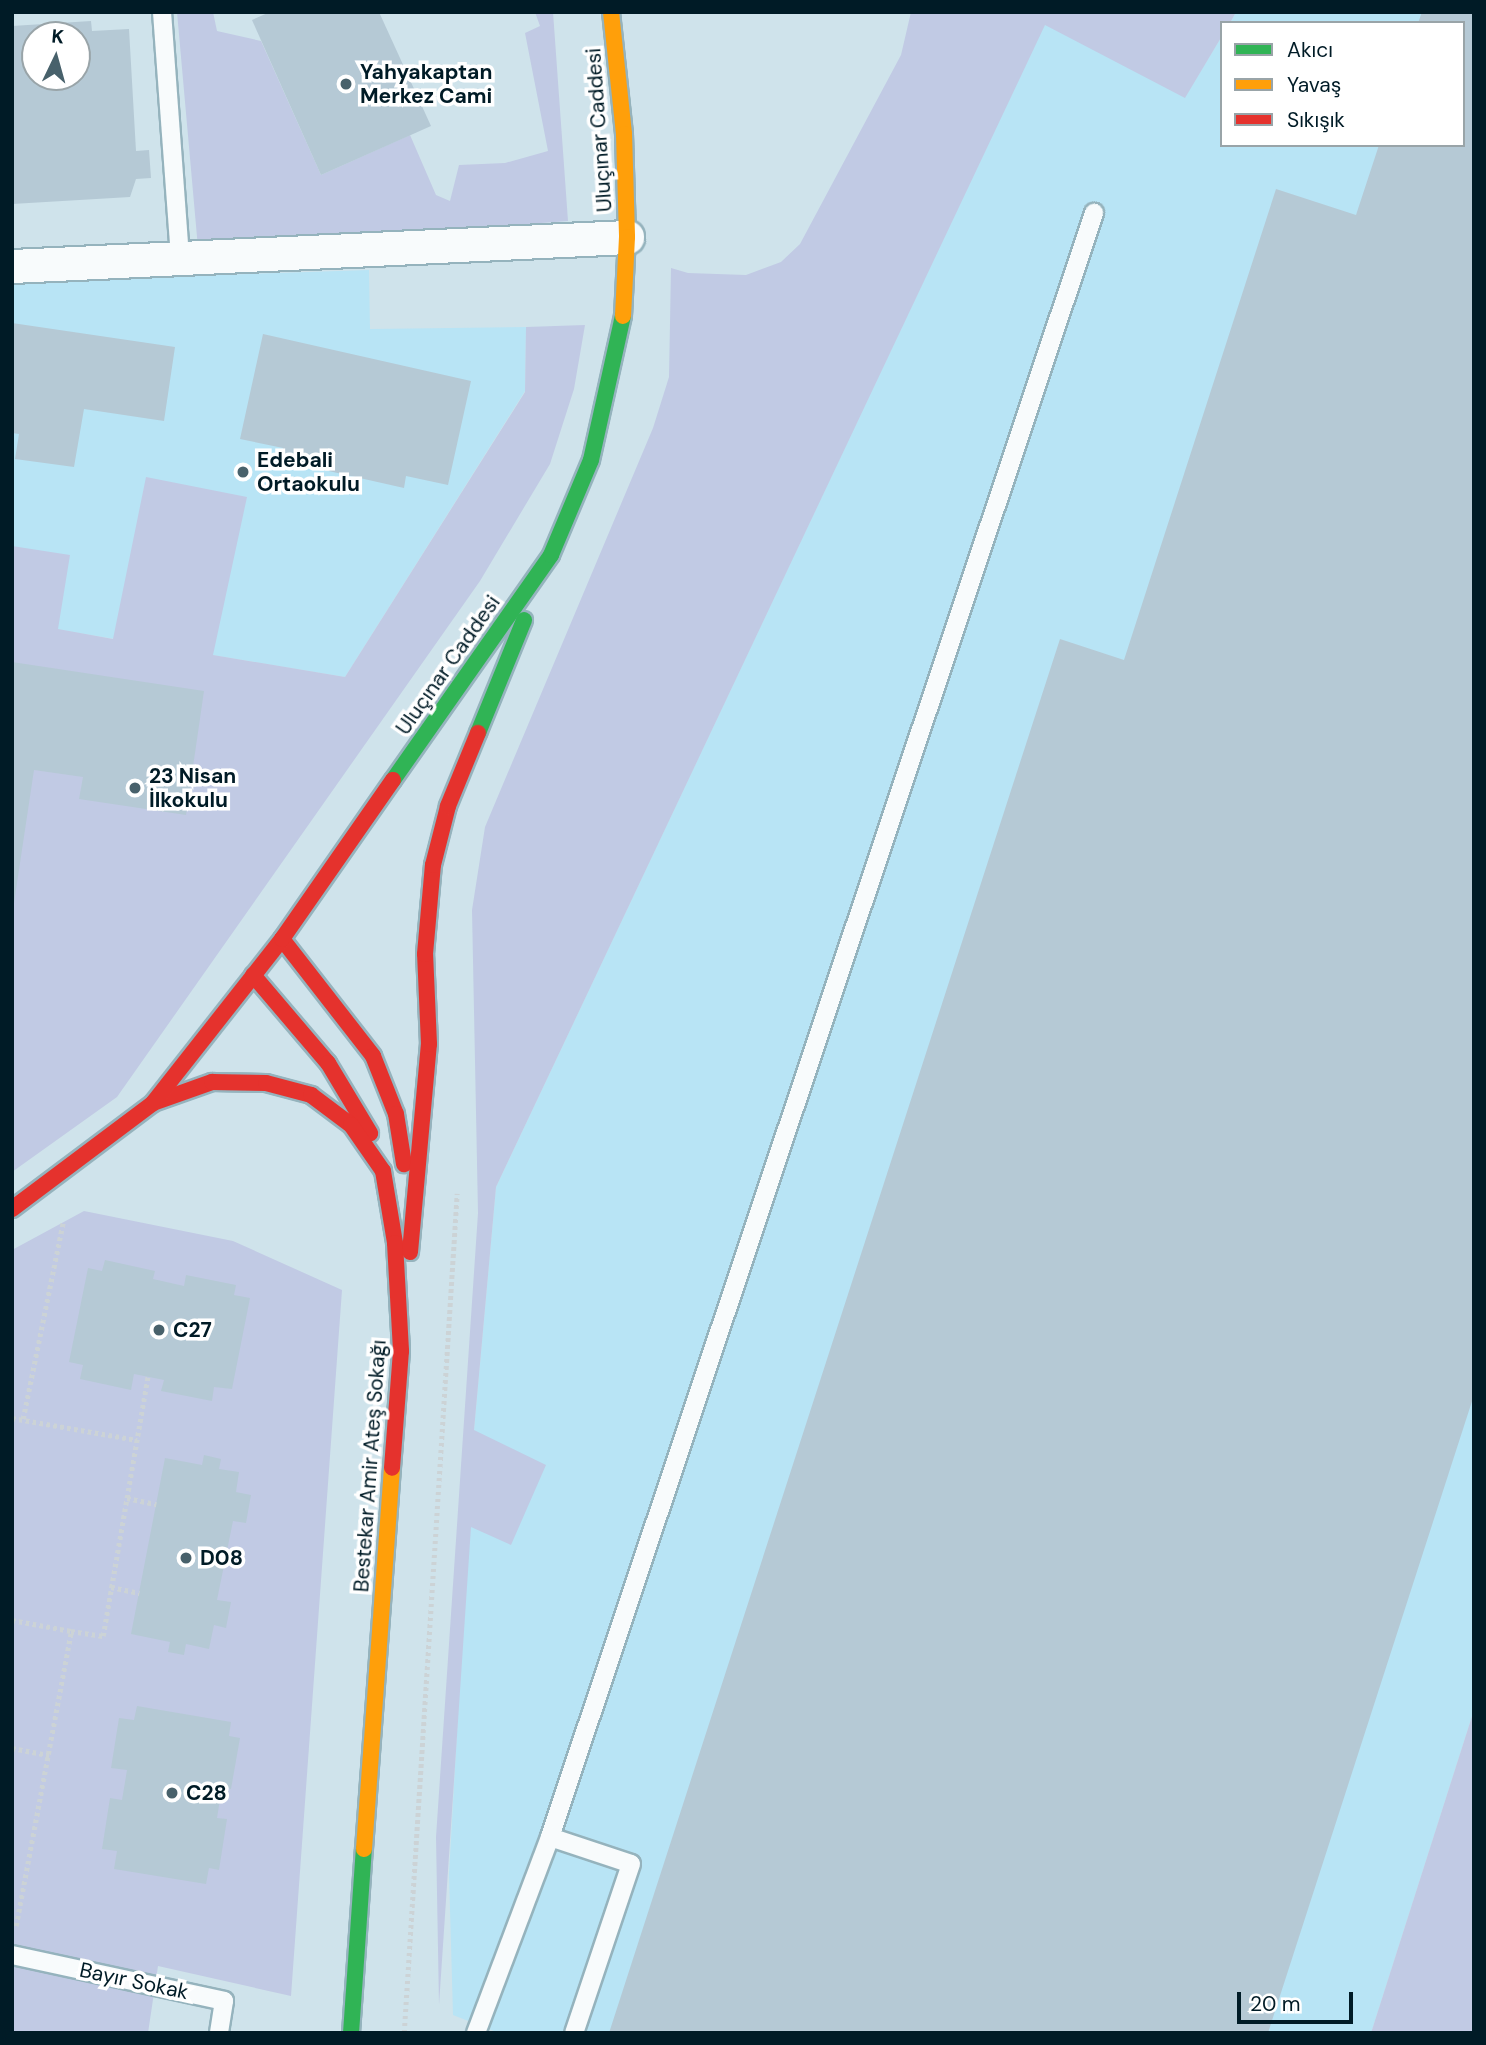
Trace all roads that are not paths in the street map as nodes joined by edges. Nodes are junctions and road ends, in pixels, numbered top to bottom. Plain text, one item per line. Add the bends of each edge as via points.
1 (162, 12) edge
2 (611, 12) edge
3 (1094, 213) dead end
4 (627, 237) junction
5 (180, 258) junction
6 (12, 266) edge
7 (551, 555) junction
8 (282, 939) junction
9 (253, 975) junction
10 (153, 1103) junction
11 (383, 1171) junction
12 (12, 1209) edge
13 (410, 1257) junction
14 (401, 1351) junction
15 (550, 1836) junction
16 (12, 1955) edge
17 (219, 2033) edge
18 (351, 2033) edge
19 (476, 2033) edge
20 (574, 2033) edge

1 - 5 lane
2 - 4 main road, Uluçınar Caddesi via 624,134
3 - 15 lane
4 - 5 street
4 - 7 main road, Uluçınar Caddesi via 622,333 607,404 591,460
5 - 6 street
7 - 8 main road, Uluçınar Caddesi
7 - 13 main road via 448,806 433,864 425,954 429,1044
8 - 9 main road, Uluçınar Caddesi
8 - 13 main road via 373,1056 385,1082 404,1154
9 - 10 main road, Uluçınar Caddesi
9 - 11 main road via 353,1098
10 - 11 main road, Bestekar Amir Ateş Sokağı via 212,1082 266,1083 312,1096 351,1125
10 - 12 main road, Uluçınar Caddesi
11 - 14 main road, Bestekar Amir Ateş Sokağı via 395,1242
13 - 14 main road
14 - 18 main road, Bestekar Amir Ateş Sokağı
15 - 19 lane
15 - 20 lane via 631,1864
16 - 17 lane, Bayır Sokak via 224,2001

